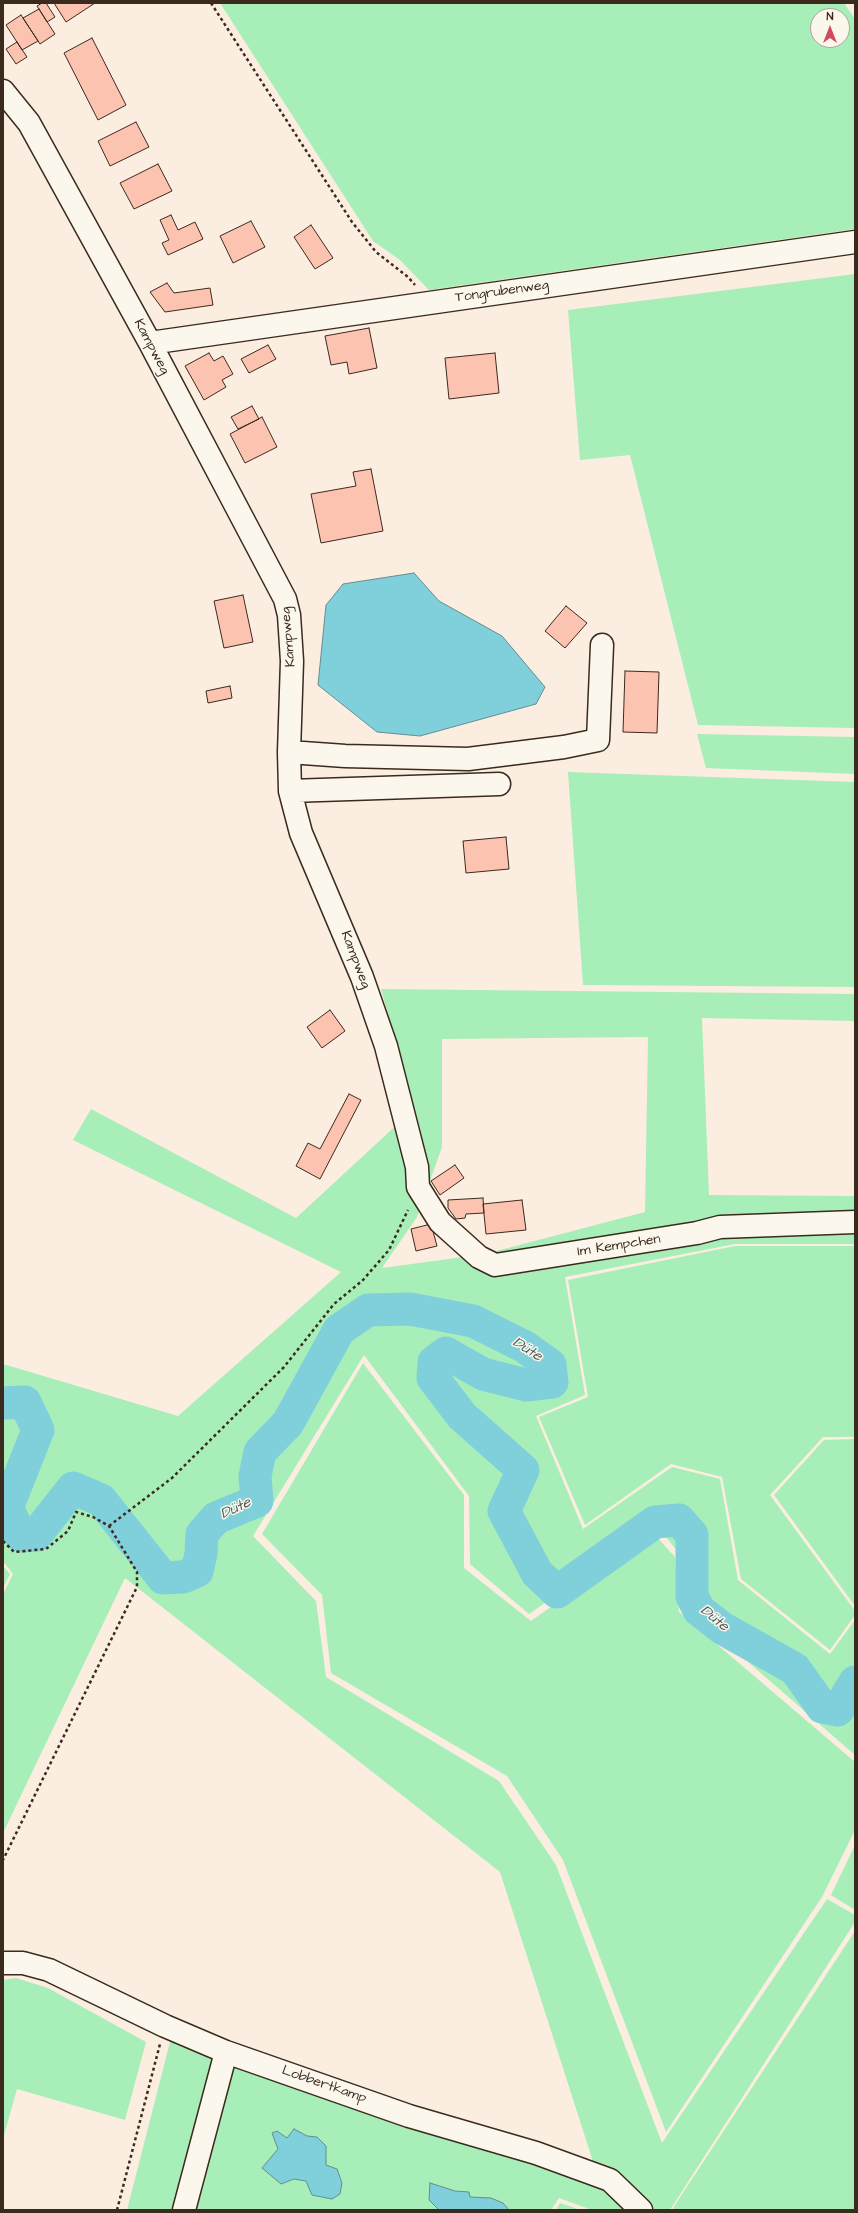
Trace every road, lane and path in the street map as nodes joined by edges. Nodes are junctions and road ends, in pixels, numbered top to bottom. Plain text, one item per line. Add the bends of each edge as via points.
1 (211, 3) edge
2 (3, 91) edge
3 (855, 242) edge
4 (429, 302) junction
5 (150, 343) junction
6 (602, 645) dead end
7 (289, 752) junction
8 (499, 784) dead end
9 (290, 791) junction
10 (418, 1187) junction
11 (855, 1222) edge
12 (109, 1526) junction
13 (3, 1541) edge
14 (3, 1860) edge
15 (3, 1963) edge
16 (165, 2026) junction
17 (226, 2052) junction
18 (116, 2210) edge
19 (184, 2210) edge
20 (641, 2210) edge

1 - 4 path via 352,222 376,252 408,277
2 - 5 street, Kampweg via 29,123
3 - 4 street, Tongrubenweg
4 - 5 street, Tongrubenweg
5 - 7 street, Kampweg via 285,599 289,615 292,662
6 - 7 street via 598,740 564,747 468,759
7 - 9 street, Kampweg
8 - 9 street
9 - 10 street, Kampweg via 301,833 348,941 386,1046 417,1167
10 - 11 street, Im Kempchen via 440,1222 479,1257 495,1266 720,1227
10 - 12 path via 389,1250 367,1275 334,1304 284,1367 172,1478
12 - 13 path via 93,1517 76,1512 68,1531 46,1549 14,1552
12 - 14 path via 137,1572 137,1587
15 - 16 street, Lobbertkamp via 23,1963 49,1970
16 - 17 street, Lobbertkamp
16 - 18 path
17 - 19 street
17 - 20 street, Lobbertkamp via 409,2116 536,2153 610,2180

